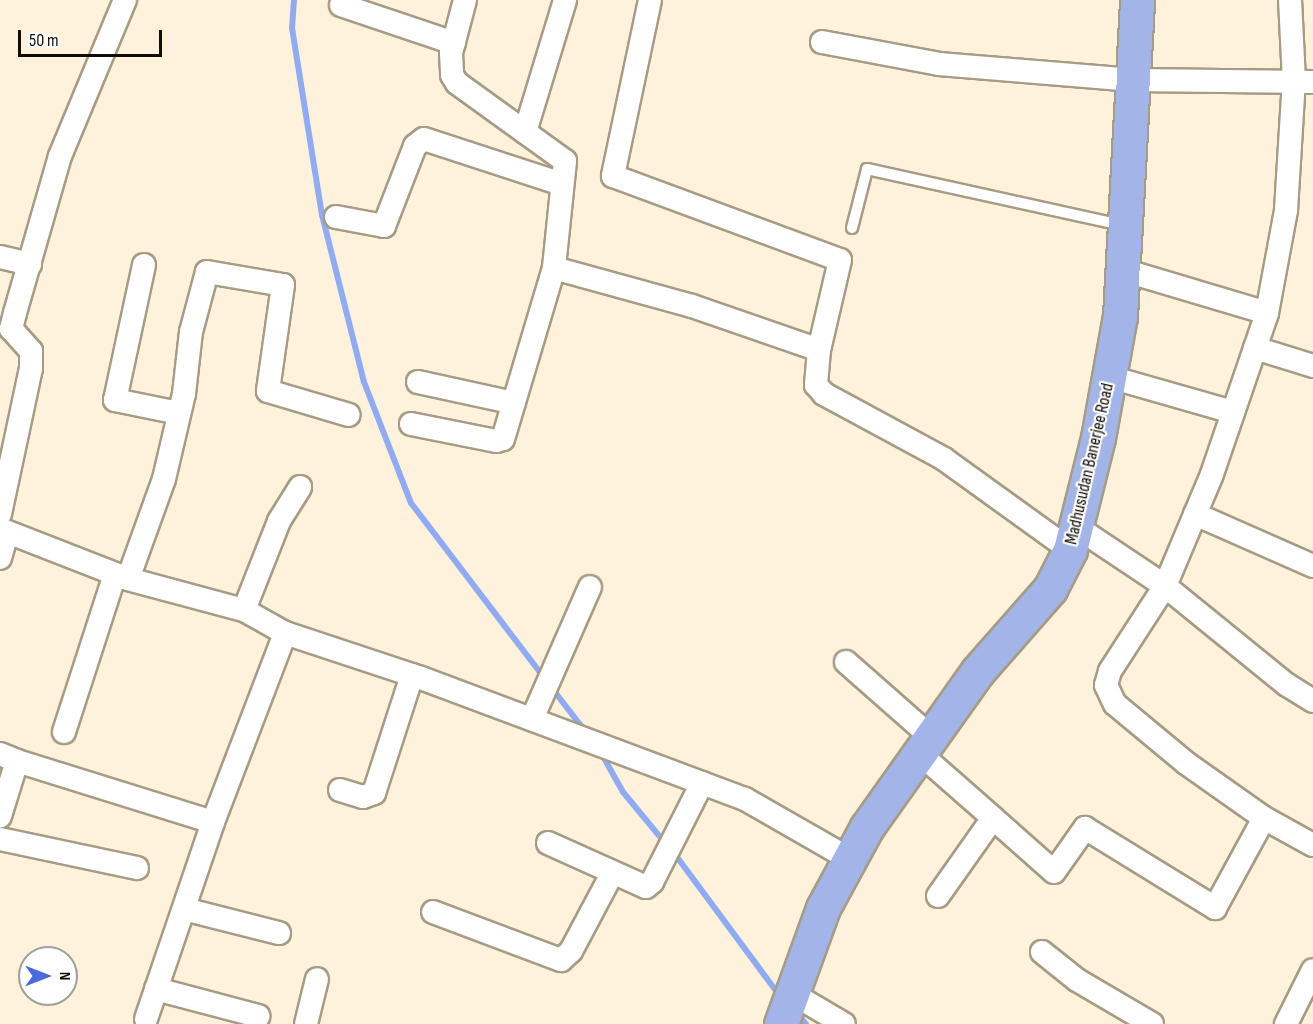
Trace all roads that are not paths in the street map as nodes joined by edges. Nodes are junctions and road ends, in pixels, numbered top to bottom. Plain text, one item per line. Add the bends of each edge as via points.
1 (125, 0) edge
2 (465, 0) edge
3 (566, 0) edge
4 (650, 0) edge
5 (1137, 0) edge
6 (1290, 0) edge
7 (341, 5) dead end
8 (822, 42) dead end
9 (454, 43) junction
10 (1134, 80) junction
11 (1303, 82) edge
12 (525, 132) junction
13 (562, 184) junction
14 (336, 217) dead end
15 (1122, 225) junction
16 (852, 228) dead end
17 (0, 257) edge
18 (30, 264) junction
19 (144, 264) dead end
20 (554, 268) junction
21 (1123, 270) junction
22 (1267, 314) junction
23 (1255, 348) junction
24 (819, 350) junction
25 (1313, 366) edge
26 (1110, 377) junction
27 (418, 382) dead end
28 (514, 403) junction
29 (1233, 412) junction
30 (179, 413) junction
31 (349, 415) dead end
32 (411, 424) dead end
33 (300, 487) dead end
34 (1196, 514) junction
35 (2, 525) edge
36 (1074, 539) junction
37 (0, 558) edge
38 (1313, 566) edge
39 (122, 577) junction
40 (1165, 586) junction
41 (590, 587) dead end
42 (244, 610) junction
43 (285, 633) junction
44 (846, 662) dead end
45 (412, 675) junction
46 (1313, 701) edge
47 (532, 719) junction
48 (64, 732) dead end
49 (924, 744) junction
50 (9, 758) edge
51 (702, 783) junction
52 (340, 790) dead end
53 (0, 816) edge
54 (993, 818) junction
55 (1264, 818) junction
56 (213, 822) junction
57 (0, 839) edge
58 (548, 843) dead end
59 (1313, 845) edge
60 (848, 858) junction
61 (137, 867) dead end
62 (612, 874) junction
63 (938, 896) dead end
64 (184, 909) junction
65 (433, 912) dead end
66 (279, 933) dead end
67 (1042, 952) dead end
68 (1313, 970) edge
69 (317, 979) dead end
70 (156, 989) junction
71 (788, 1006) edge
72 (258, 1016) dead end
73 (146, 1019) dead end
74 (306, 1024) edge
75 (844, 1024) edge
76 (1152, 1024) edge
77 (1286, 1024) edge

1 - 18 street via 60,156
2 - 9 street
3 - 12 street
4 - 24 street via 613,176 840,260
5 - 10 main road, Madhusudan Banerjee Road
6 - 11 street
7 - 9 street
8 - 10 street via 939,64
9 - 12 street via 450,64 457,83
10 - 11 street
10 - 15 main road, Madhusudan Banerjee Road
11 - 22 street
12 - 13 street via 565,161
13 - 14 street via 424,139 415,146 384,226
13 - 20 street
15 - 16 lane via 867,169
15 - 21 main road, Madhusudan Banerjee Road
17 - 18 street
18 - 35 street via 11,329 31,351 31,368
19 - 30 street via 115,400
20 - 24 street via 692,306
20 - 28 street
21 - 22 street
21 - 26 main road, Madhusudan Banerjee Road
22 - 23 street
23 - 25 street
23 - 29 street
24 - 36 street via 816,385 824,394 944,459
26 - 29 street
26 - 36 main road, Madhusudan Banerjee Road
27 - 28 street
28 - 32 street via 499,441
29 - 34 street
30 - 31 street via 191,332 207,272 283,285 268,391
30 - 39 street via 164,479
33 - 42 street via 279,521
34 - 38 street
34 - 40 street
35 - 37 street
35 - 39 street
36 - 40 street
36 - 49 main road, Madhusudan Banerjee Road via 1050,590 978,672
39 - 42 street
39 - 48 street
40 - 46 street via 1287,685
40 - 55 street via 1110,670 1106,685 1109,694 1115,704 1186,763
41 - 47 street
42 - 43 street
43 - 45 street
43 - 56 street
44 - 49 street
45 - 47 street
45 - 52 street via 374,793 363,797
47 - 51 street
49 - 54 street
49 - 60 main road, Madhusudan Banerjee Road
50 - 53 street
50 - 56 street
51 - 60 street via 745,799
51 - 62 street via 670,849 646,887
54 - 55 street via 1054,872 1085,828 1215,909
54 - 63 street
55 - 59 street
56 - 64 street
57 - 61 street
58 - 62 street
60 - 71 main road, Madhusudan Banerjee Road via 823,909
62 - 65 street via 571,951 561,960
64 - 66 street
64 - 70 street
67 - 76 street via 1077,980
68 - 77 street
69 - 74 street
70 - 72 street
70 - 73 street
71 - 75 street

